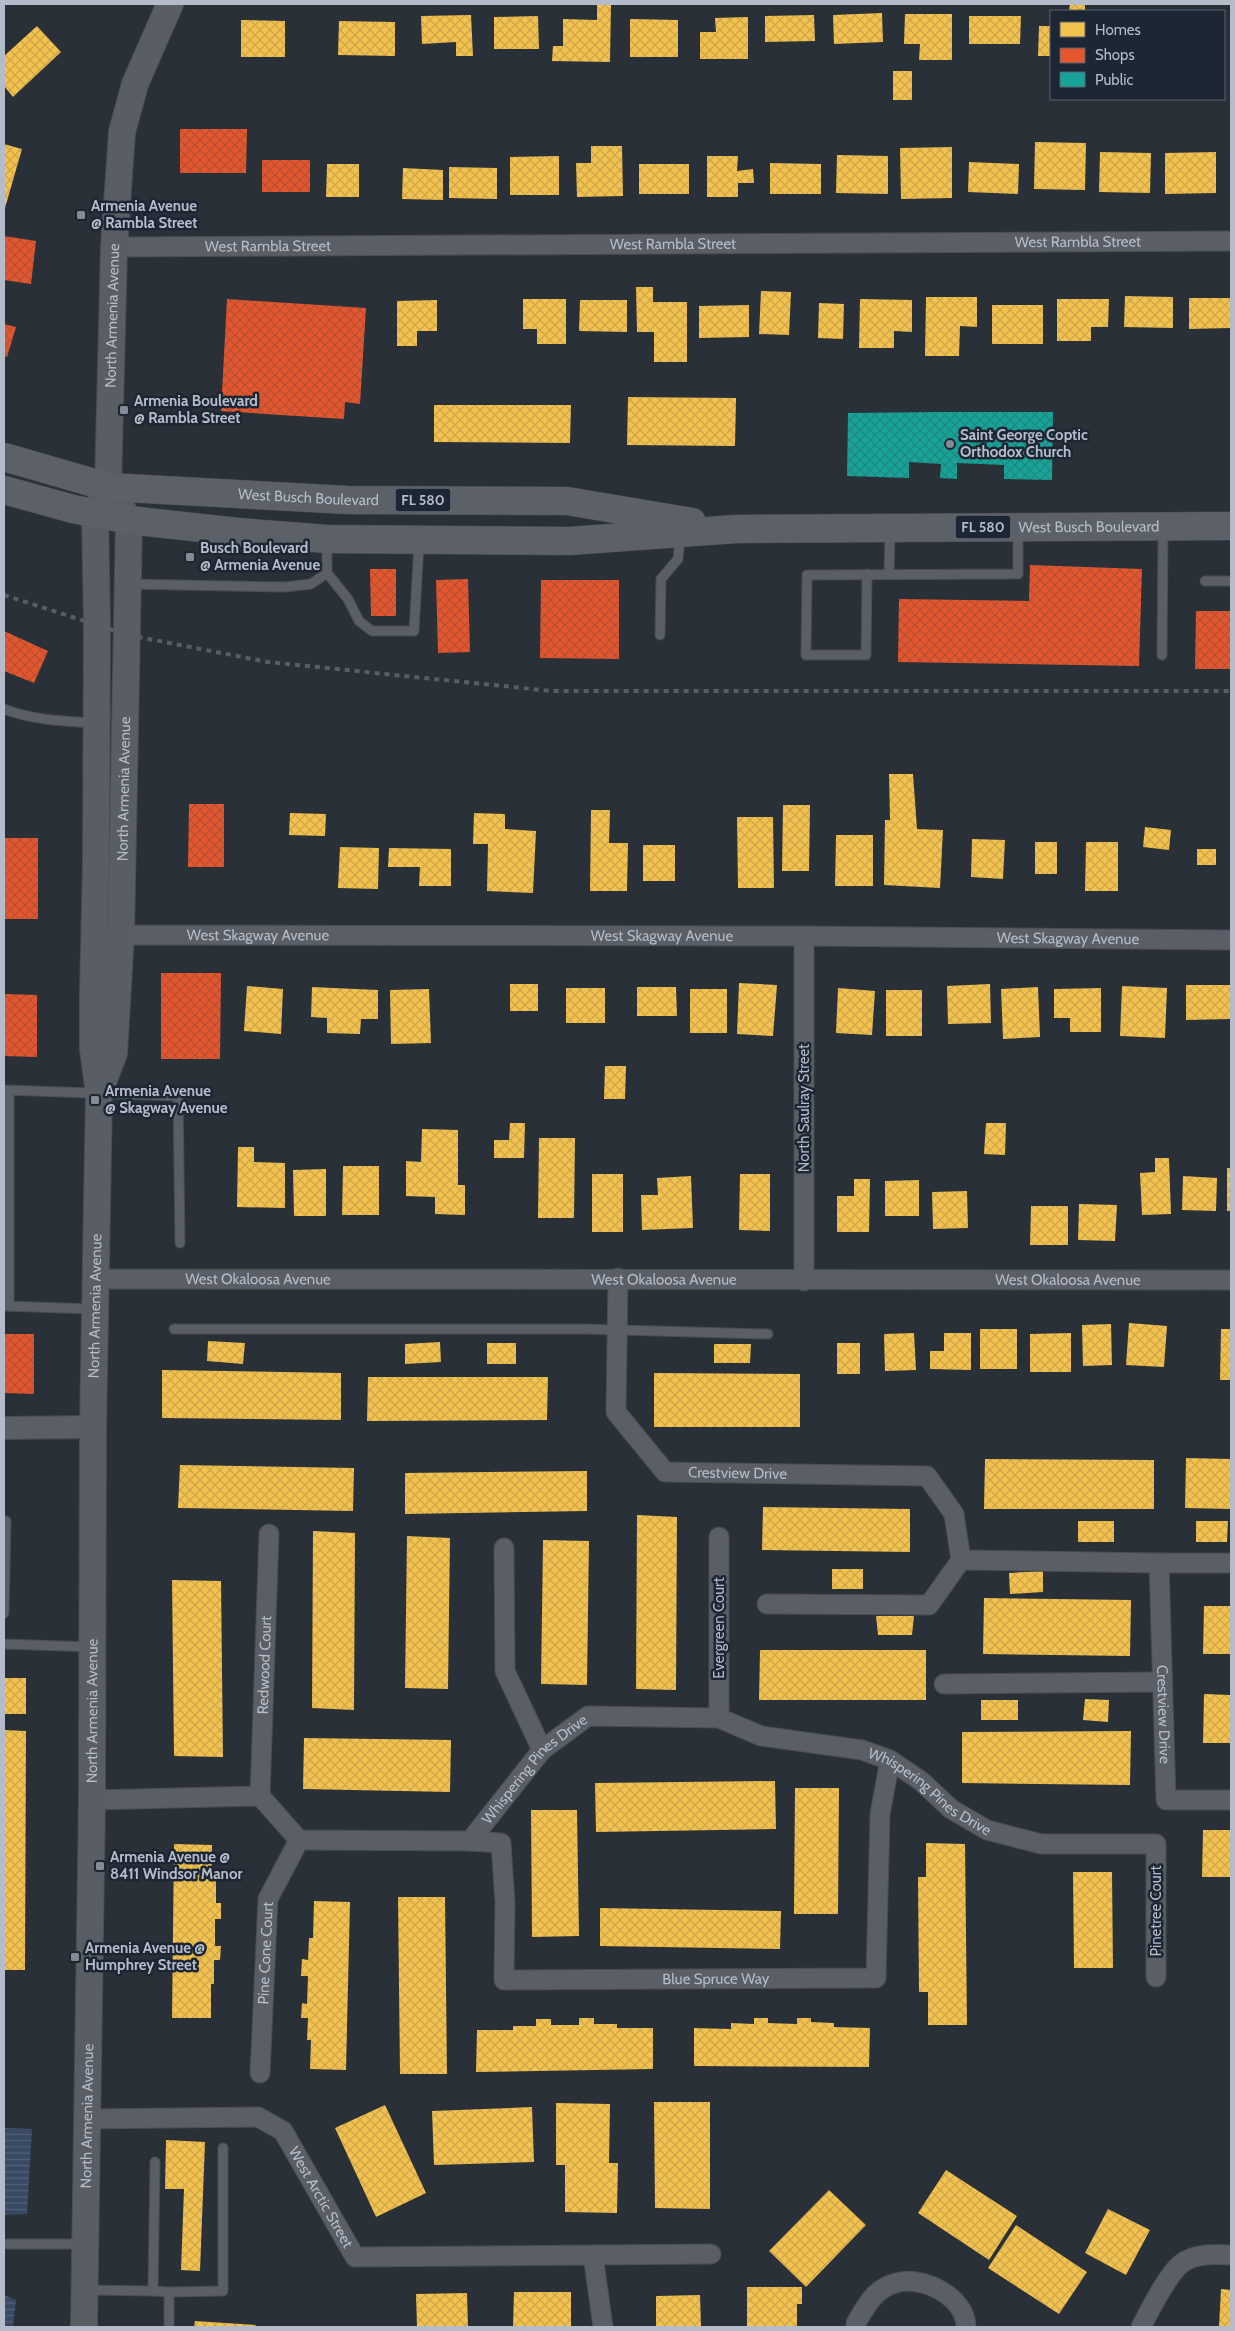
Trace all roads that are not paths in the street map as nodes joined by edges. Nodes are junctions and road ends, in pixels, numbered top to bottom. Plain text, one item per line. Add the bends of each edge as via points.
1 (170, 4) edge
2 (1231, 241) edge
3 (114, 247) junction
4 (4, 457) edge
5 (108, 487) junction
6 (4, 490) edge
7 (94, 513) junction
8 (129, 520) junction
9 (1163, 526) junction
10 (1231, 526) edge
11 (1018, 527) junction
12 (890, 528) junction
13 (736, 529) junction
14 (680, 533) junction
15 (328, 538) junction
16 (419, 540) junction
17 (326, 573) junction
18 (866, 574) junction
19 (889, 574) junction
20 (1205, 581) dead end
21 (1231, 581) edge
22 (128, 584) junction
23 (660, 635) dead end
24 (1162, 655) dead end
25 (4, 709) edge
26 (97, 724) junction
27 (94, 934) junction
28 (121, 935) junction
29 (804, 936) junction
30 (1231, 940) edge
31 (6, 1091) edge
32 (99, 1094) junction
33 (180, 1243) dead end
34 (618, 1278) junction
35 (96, 1279) junction
36 (1231, 1280) edge
37 (804, 1281) junction
38 (6, 1306) edge
39 (96, 1309) junction
40 (174, 1329) dead end
41 (618, 1330) junction
42 (768, 1334) dead end
43 (93, 1427) junction
44 (4, 1428) edge
45 (6, 1521) dead end
46 (269, 1534) dead end
47 (719, 1537) dead end
48 (504, 1548) dead end
49 (961, 1560) junction
50 (1159, 1563) junction
51 (1231, 1563) edge
52 (767, 1604) dead end
53 (4, 1612) edge
54 (4, 1644) edge
55 (92, 1648) junction
56 (1163, 1682) junction
57 (944, 1684) dead end
58 (719, 1718) junction
59 (542, 1750) junction
60 (890, 1760) junction
61 (260, 1796) junction
62 (92, 1800) junction
63 (1231, 1800) edge
64 (299, 1840) junction
65 (470, 1841) junction
66 (1156, 1844) joint
67 (1156, 1977) dead end
68 (260, 2073) dead end
69 (88, 2119) junction
70 (223, 2148) dead end
71 (155, 2162) dead end
72 (4, 2244) edge
73 (86, 2244) junction
74 (711, 2254) dead end
75 (1231, 2255) edge
76 (593, 2256) junction
77 (85, 2290) junction
78 (153, 2291) junction
79 (169, 2292) junction
80 (84, 2327) edge
81 (169, 2327) edge
82 (603, 2327) edge
83 (856, 2327) edge
84 (966, 2327) edge
85 (1141, 2327) edge

1 - 3 main road, North Armenia Avenue via 135,84 122,132
2 - 3 street, West Rambla Street
3 - 5 main road, North Armenia Avenue
4 - 5 main road, West Busch Boulevard / FL 580
5 - 7 main road, North Armenia Avenue
5 - 8 main road
5 - 13 main road, West Busch Boulevard / FL 580 via 348,500 567,501
6 - 7 main road, West Busch Boulevard
7 - 8 main road, West Busch Boulevard
7 - 26 main road, North Armenia Avenue
8 - 15 main road, West Busch Boulevard / FL 580
8 - 22 main road, North Armenia Avenue
9 - 10 main road, West Busch Boulevard / FL 580
9 - 11 main road, West Busch Boulevard / FL 580
9 - 24 lane
11 - 12 main road, West Busch Boulevard / FL 580
11 - 19 lane via 1018,574
12 - 13 main road, West Busch Boulevard / FL 580
12 - 19 lane
13 - 14 main road, West Busch Boulevard / FL 580
14 - 16 main road, West Busch Boulevard / FL 580 via 569,541
14 - 23 lane via 678,558 661,578
15 - 16 main road, West Busch Boulevard / FL 580
15 - 17 lane
16 - 17 lane via 414,631 372,631 359,621 348,599
17 - 22 lane via 311,584 285,588
18 - 18 lane via 866,655 806,655 807,575
18 - 19 lane
20 - 21 lane
22 - 28 main road, North Armenia Avenue
25 - 26 lane via 53,721
26 - 27 main road, North Armenia Avenue
27 - 28 street, West Skagway Avenue
27 - 32 main road, North Armenia Avenue via 93,1049
28 - 29 street, West Skagway Avenue
28 - 32 main road, North Armenia Avenue via 114,1053
29 - 30 street, West Skagway Avenue
29 - 37 street, North Saulray Street
31 - 32 lane
31 - 38 lane
32 - 33 lane via 178,1096
32 - 35 main road, North Armenia Avenue
34 - 35 street, West Okaloosa Avenue
34 - 37 street, West Okaloosa Avenue
34 - 41 street, Crestview Drive
35 - 39 main road, North Armenia Avenue
36 - 37 street, West Okaloosa Avenue
38 - 39 lane
39 - 43 main road, North Armenia Avenue
40 - 41 lane
41 - 42 lane
41 - 49 street, Crestview Drive via 616,1412 665,1472 927,1476 954,1514
43 - 44 street
43 - 55 main road, North Armenia Avenue
45 - 53 lane
46 - 61 street, Redwood Court
47 - 58 street, Evergreen Court
48 - 59 street via 505,1671
49 - 50 street
49 - 52 street via 929,1605
50 - 51 street
50 - 56 street, Crestview Drive
54 - 55 lane
55 - 62 main road, North Armenia Avenue
56 - 57 street
56 - 63 street, Crestview Drive via 1166,1800
58 - 59 street, Whispering Pines Drive via 588,1716
58 - 60 street, Whispering Pines Drive via 761,1736 862,1750
59 - 65 street, Whispering Pines Drive
60 - 65 street, Blue Spruce Way via 880,1814 876,1978 504,1980 505,1903 501,1843
60 - 66 street, Whispering Pines Drive via 921,1781 951,1809 987,1830 1041,1844
61 - 62 street
61 - 64 street
62 - 69 main road, North Armenia Avenue
64 - 65 street, Whispering Pines Drive
64 - 68 street, Pine Cone Court via 268,1899
66 - 67 street, Pinetree Court
69 - 73 main road, North Armenia Avenue
69 - 76 street, West Arctic Street via 258,2116 283,2131 355,2257
70 - 79 lane via 223,2291
71 - 78 lane
72 - 73 lane
73 - 77 main road, North Armenia Avenue
74 - 76 street, West Arctic Street
75 - 85 street via 1207,2254 1182,2263 1163,2288
76 - 82 street
77 - 78 lane
77 - 80 main road, North Armenia Avenue
78 - 79 lane
79 - 81 lane
83 - 84 street via 870,2298 896,2283 925,2282 951,2296

